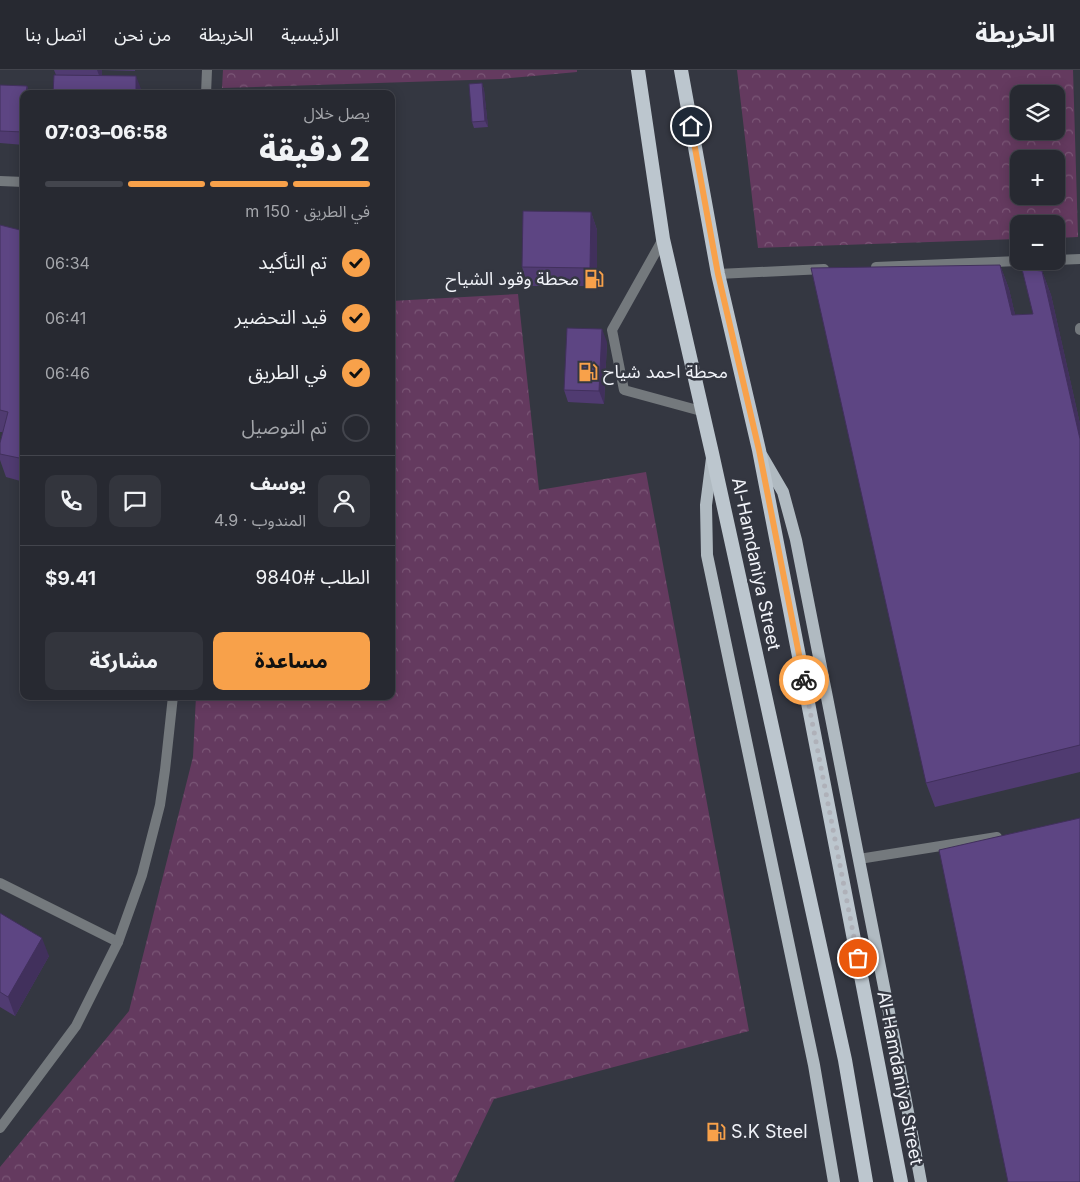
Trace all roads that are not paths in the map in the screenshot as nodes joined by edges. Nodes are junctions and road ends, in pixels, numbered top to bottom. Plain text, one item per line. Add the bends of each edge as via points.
1 (207, 70) edge
2 (638, 70) edge
3 (681, 70) edge
4 (206, 90) edge
5 (0, 181) edge
6 (20, 182) edge
7 (663, 239) junction
8 (1080, 258) edge
9 (1065, 259) edge
10 (1010, 261) edge
11 (864, 268) edge
12 (834, 269) edge
13 (718, 274) junction
14 (702, 411) junction
15 (759, 450) junction
16 (712, 453) junction
17 (173, 700) edge
18 (1004, 836) edge
19 (859, 859) junction
20 (0, 883) edge
21 (118, 942) junction
22 (0, 1128) edge
23 (834, 1182) edge
24 (866, 1182) edge
25 (901, 1182) edge
26 (921, 1182) edge

1 - 4 street
2 - 7 highway, Al-Hamdaniya Street
3 - 13 highway, Al-Hamdaniya Street
5 - 6 street
7 - 14 highway, Al-Hamdaniya Street
7 - 14 street via 612,330 624,390
8 - 9 street
10 - 11 street
12 - 13 street
13 - 15 highway, Al-Hamdaniya Street
14 - 16 highway, Al-Hamdaniya Street
15 - 19 main road via 782,492 796,540
15 - 25 highway, Al-Hamdaniya Street
16 - 23 main road via 706,505 707,555 814,1064
16 - 24 highway, Al-Hamdaniya Street via 844,1060
17 - 21 street via 160,805 142,874
18 - 19 street
19 - 26 main road
20 - 21 street
21 - 22 street via 76,1026

